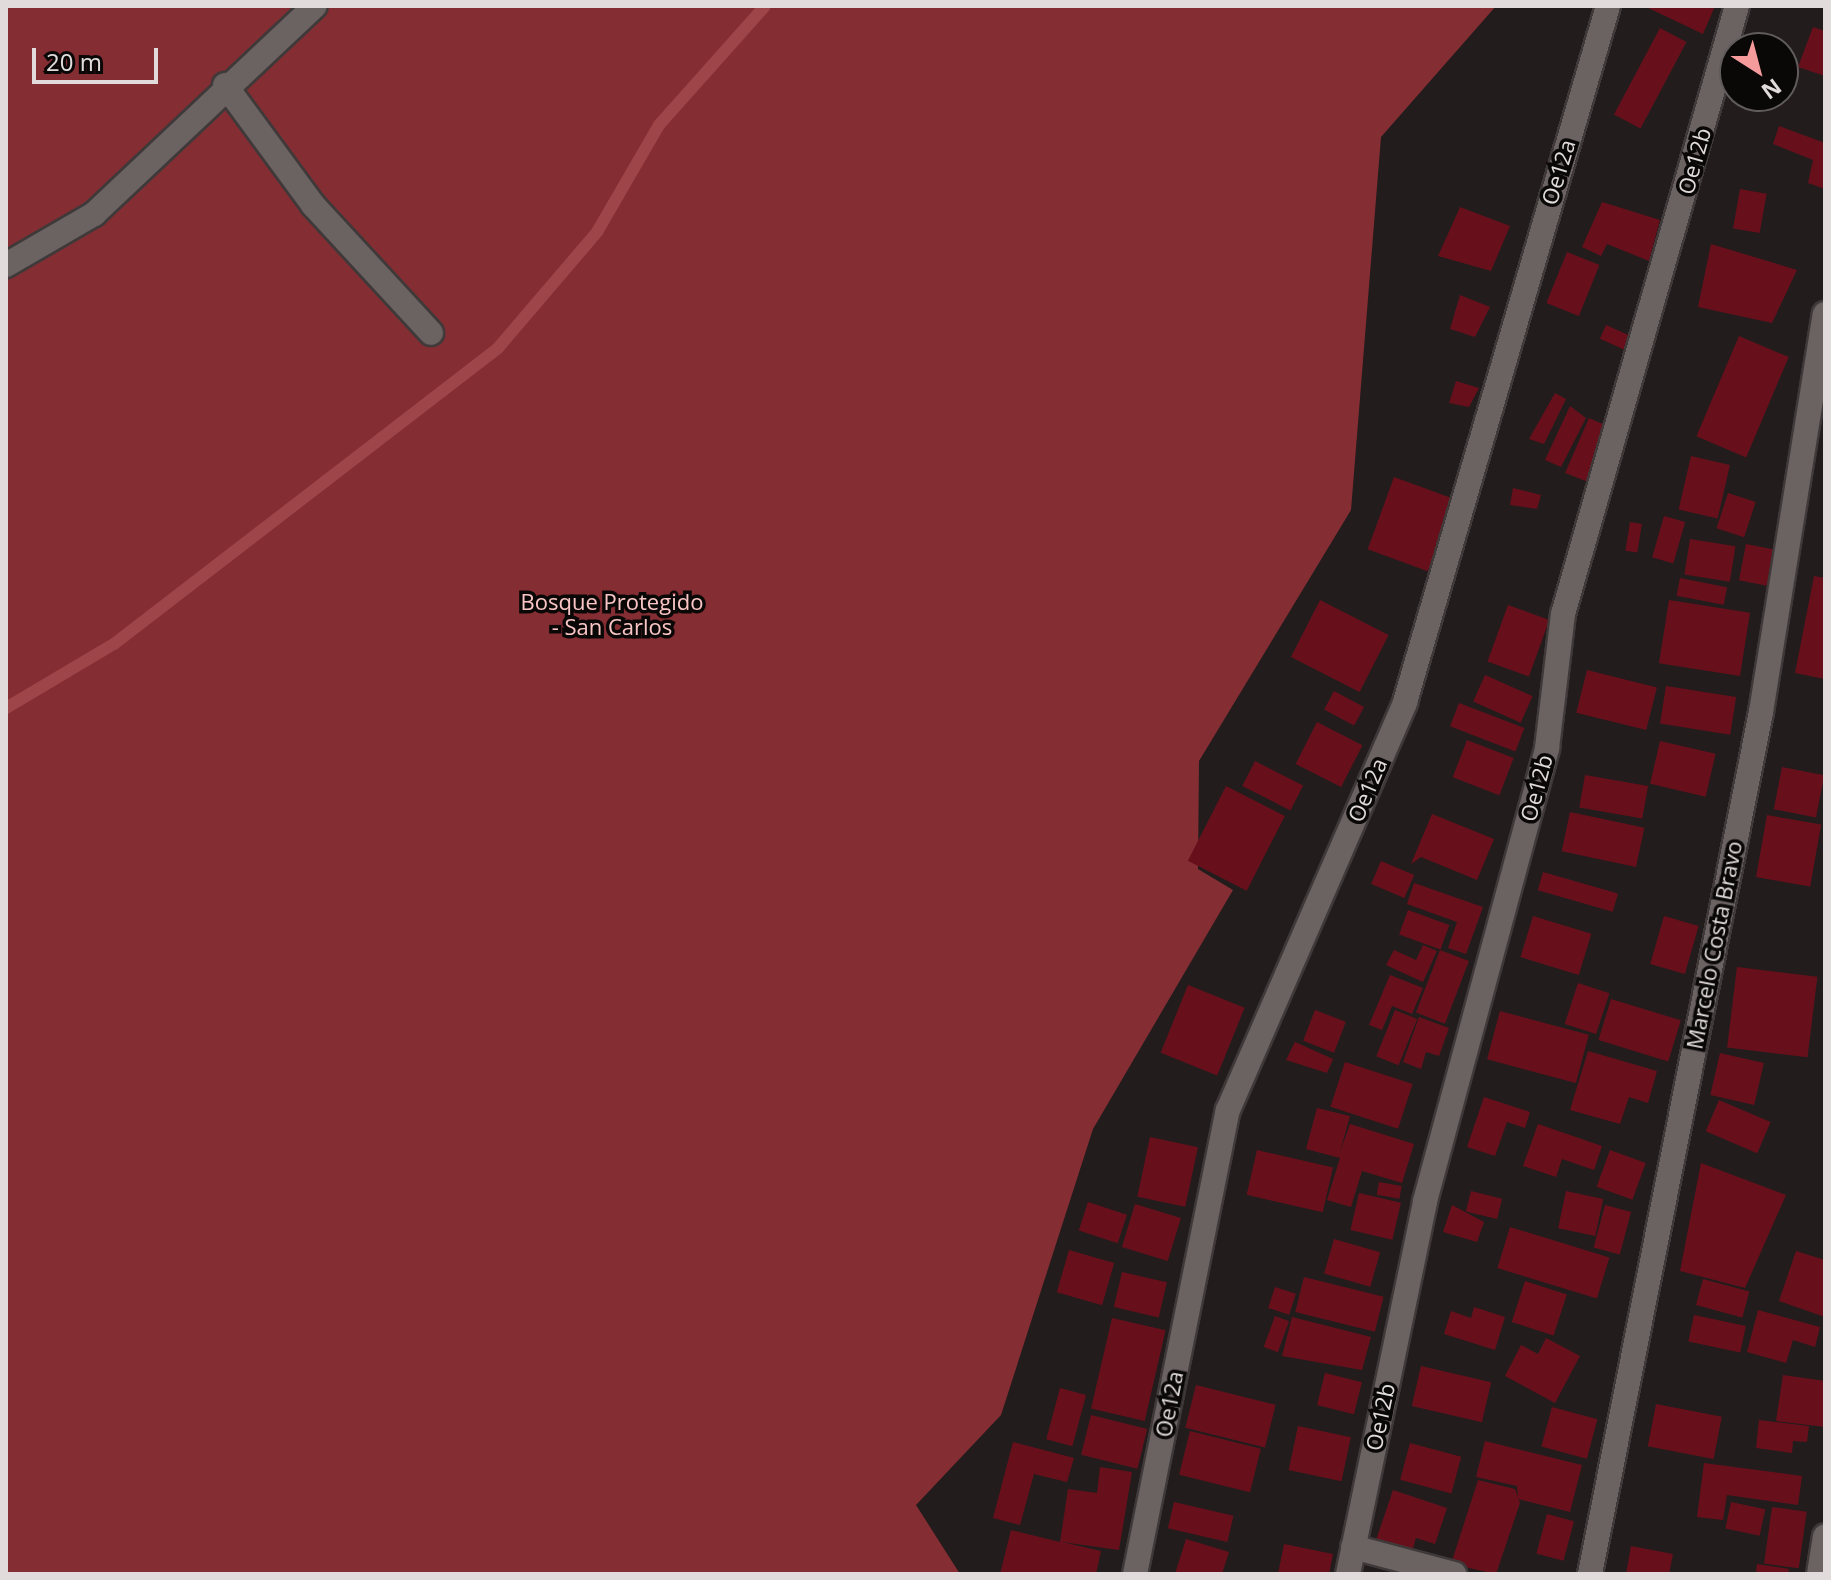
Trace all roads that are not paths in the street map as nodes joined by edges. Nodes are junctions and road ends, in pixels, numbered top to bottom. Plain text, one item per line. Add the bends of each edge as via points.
1 (315, 6) edge
2 (1608, 6) edge
3 (1737, 6) edge
4 (225, 85) junction
5 (6, 265) edge
6 (1825, 314) edge
7 (431, 333) dead end
8 (1825, 1536) edge
9 (1353, 1547) junction
10 (1135, 1574) edge
11 (1348, 1574) edge
12 (1454, 1574) edge
13 (1590, 1574) edge
14 (1819, 1574) edge

1 - 4 street
2 - 10 street, Oe12a via 1405,702 1228,1110
3 - 9 street, Oe12b via 1563,614 1547,748 1425,1201
4 - 5 street via 94,214
4 - 7 street via 313,205
6 - 13 street, Marcelo Costa Bravo via 1761,712
8 - 14 street
9 - 11 street, Oe12b
9 - 12 street

